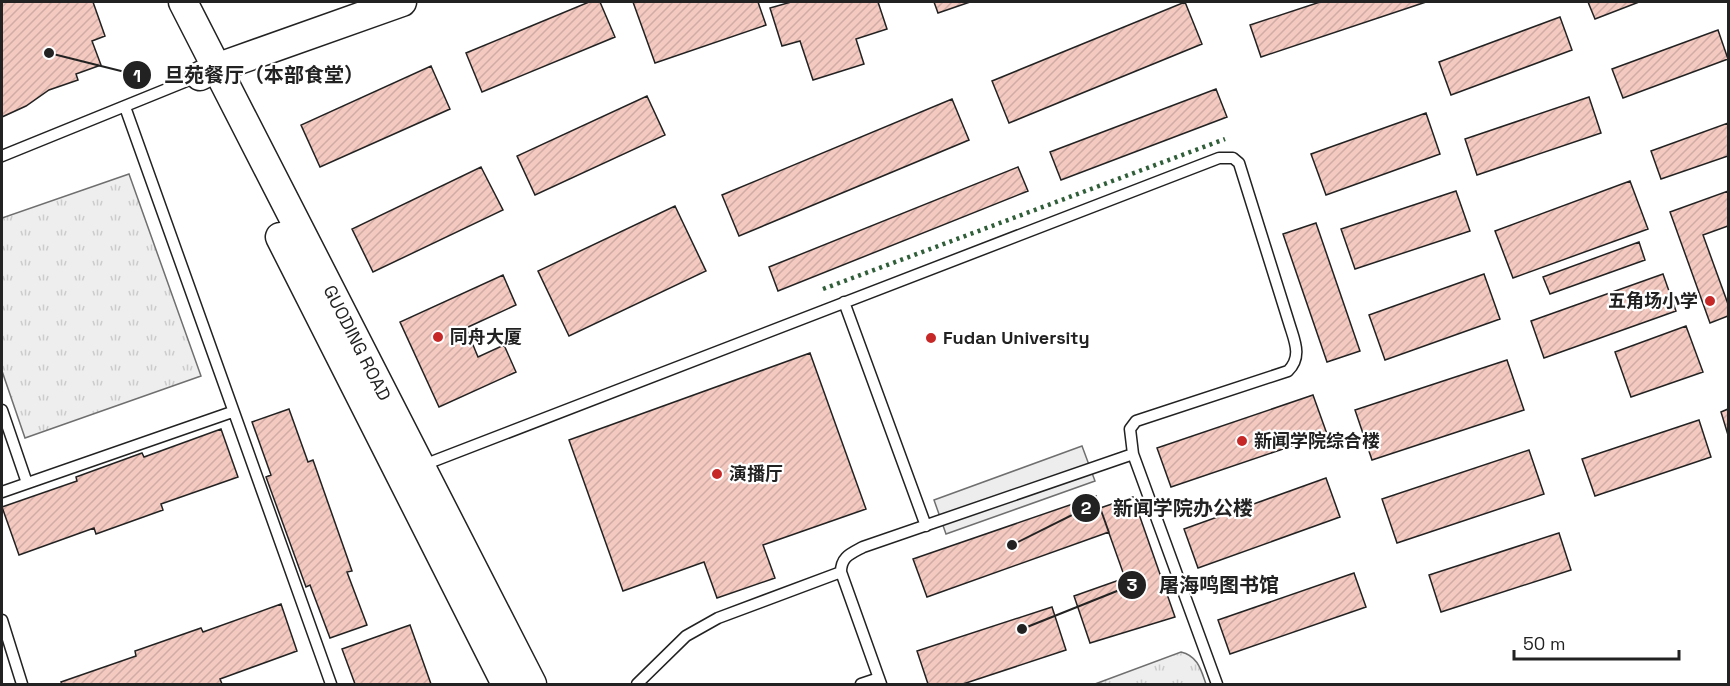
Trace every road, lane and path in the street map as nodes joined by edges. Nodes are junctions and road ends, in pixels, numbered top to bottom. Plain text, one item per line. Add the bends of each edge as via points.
1 (162, 2) edge
2 (183, 2) edge
3 (402, 2) edge
4 (208, 72) junction
5 (125, 107) junction
6 (2, 156) edge
7 (844, 302) junction
8 (2, 410) edge
9 (232, 411) junction
10 (1133, 454) junction
11 (420, 466) junction
12 (27, 483) junction
13 (2, 492) edge
14 (926, 526) junction
15 (841, 573) junction
16 (2, 620) edge
17 (880, 681) edge
18 (22, 684) edge
19 (331, 684) edge
20 (506, 684) edge
21 (532, 684) edge
22 (637, 684) edge
23 (861, 684) edge
24 (1217, 684) edge

1 - 4 street, GUODING ROAD
2 - 4 street, GUODING ROAD
3 - 4 street
4 - 5 lane
4 - 11 street, GUODING ROAD
4 - 20 street, GUODING ROAD
5 - 6 lane
5 - 9 lane
7 - 10 lane via 1219,158 1233,158 1239,164 1298,353 1294,365 1136,421 1130,429
7 - 11 lane
7 - 14 lane
8 - 12 lane
9 - 12 lane
9 - 19 lane
10 - 14 lane
10 - 24 lane
11 - 21 street, GUODING ROAD
12 - 13 lane
14 - 15 lane via 846,556
15 - 17 lane
15 - 22 lane via 718,618 686,636
16 - 18 lane
17 - 23 lane

